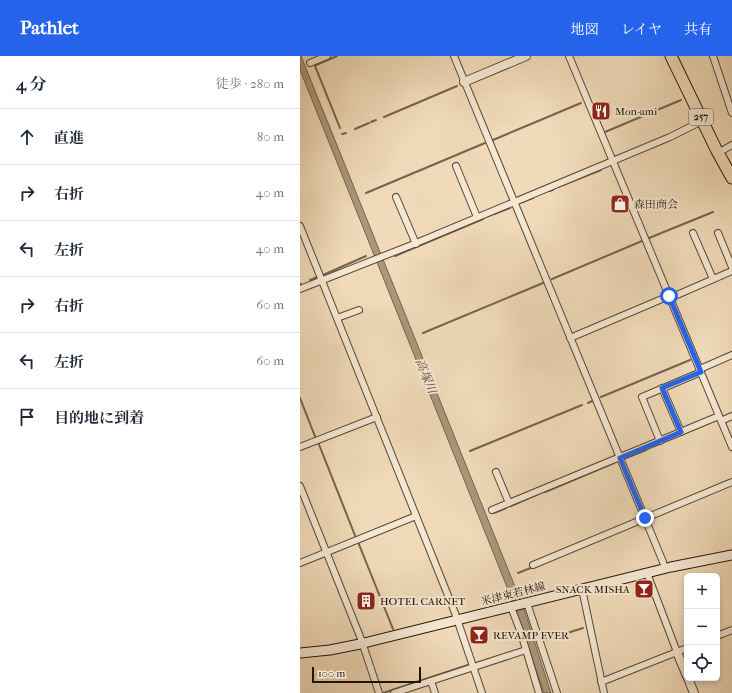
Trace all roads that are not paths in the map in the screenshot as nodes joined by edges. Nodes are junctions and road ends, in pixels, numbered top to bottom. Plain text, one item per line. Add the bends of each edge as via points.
1 (327, 56) edge
2 (454, 56) edge
3 (526, 56) edge
4 (570, 56) edge
5 (671, 56) edge
6 (713, 56) edge
7 (310, 63) dead end
8 (464, 82) junction
9 (732, 113) edge
10 (702, 121) junction
11 (732, 145) edge
12 (718, 153) junction
13 (613, 161) junction
14 (456, 166) dead end
15 (732, 178) edge
16 (396, 197) dead end
17 (514, 202) junction
18 (477, 217) junction
19 (300, 226) edge
20 (693, 233) dead end
21 (718, 234) dead end
22 (416, 244) junction
23 (732, 267) edge
24 (732, 271) edge
25 (713, 279) junction
26 (322, 280) junction
27 (300, 289) edge
28 (670, 297) junction
29 (359, 310) dead end
30 (337, 318) junction
31 (570, 338) junction
32 (732, 355) edge
33 (700, 371) junction
34 (662, 388) junction
35 (732, 416) edge
36 (376, 417) junction
37 (720, 419) junction
38 (681, 432) junction
39 (660, 441) junction
40 (300, 447) edge
41 (732, 447) edge
42 (620, 458) junction
43 (496, 472) dead end
44 (732, 482) edge
45 (300, 486) edge
46 (509, 503) junction
47 (492, 510) dead end
48 (416, 516) junction
49 (645, 518) junction
50 (327, 552) junction
51 (732, 555) edge
52 (300, 563) edge
53 (533, 565) dead end
54 (665, 569) junction
55 (647, 573) junction
56 (582, 589) junction
57 (526, 603) junction
58 (512, 607) junction
59 (458, 620) junction
60 (732, 630) edge
61 (720, 635) edge
62 (363, 643) junction
63 (684, 649) edge
64 (526, 650) junction
65 (677, 652) junction
66 (300, 654) edge
67 (473, 667) junction
68 (684, 670) edge
69 (431, 681) junction
70 (689, 681) edge
71 (601, 682) junction
72 (413, 690) edge
73 (379, 693) edge
74 (394, 693) edge
75 (435, 693) edge
76 (482, 693) edge
77 (539, 693) edge
78 (557, 693) edge
79 (604, 693) edge
80 (694, 693) edge

1 - 7 street
2 - 8 street
3 - 8 street
4 - 13 street
5 - 10 highway, 257
6 - 9 street
8 - 17 street
10 - 12 highway, 257
10 - 13 street
11 - 12 street
12 - 15 highway, 257
13 - 17 street
13 - 28 street
14 - 18 street
16 - 22 street
17 - 18 street
17 - 31 street
18 - 22 street
19 - 26 street
20 - 25 street
21 - 23 street
22 - 26 street
24 - 25 street
25 - 28 street
26 - 27 street
26 - 30 street
28 - 31 street
28 - 33 street
29 - 30 street
30 - 36 street
31 - 42 street
32 - 33 street
33 - 34 street
33 - 37 street
34 - 38 street
34 - 39 street via 642,397
35 - 37 street
36 - 40 street
36 - 48 street
37 - 38 street
37 - 41 street
38 - 39 street
39 - 42 street
42 - 46 street
42 - 49 street
43 - 46 street
44 - 49 street
45 - 50 street
46 - 47 street
48 - 50 street
48 - 59 street
49 - 53 street
49 - 54 street
50 - 52 street
50 - 62 street
51 - 54 main road, 米津東若林線
54 - 55 main road, 米津東若林線
55 - 56 main road, 米津東若林線
55 - 65 street
56 - 57 main road, 米津東若林線
56 - 71 street
57 - 58 main road, 米津東若林線
57 - 78 street
58 - 59 main road, 米津東若林線
58 - 64 street
59 - 62 main road, 米津東若林線
59 - 67 street
60 - 61 street
62 - 66 main road, 米津東若林線
62 - 73 street
63 - 65 street
64 - 67 street
64 - 77 street
65 - 68 street
65 - 71 street
67 - 69 street
67 - 76 street
69 - 72 street
69 - 75 street
70 - 80 street
71 - 79 street
72 - 74 street

